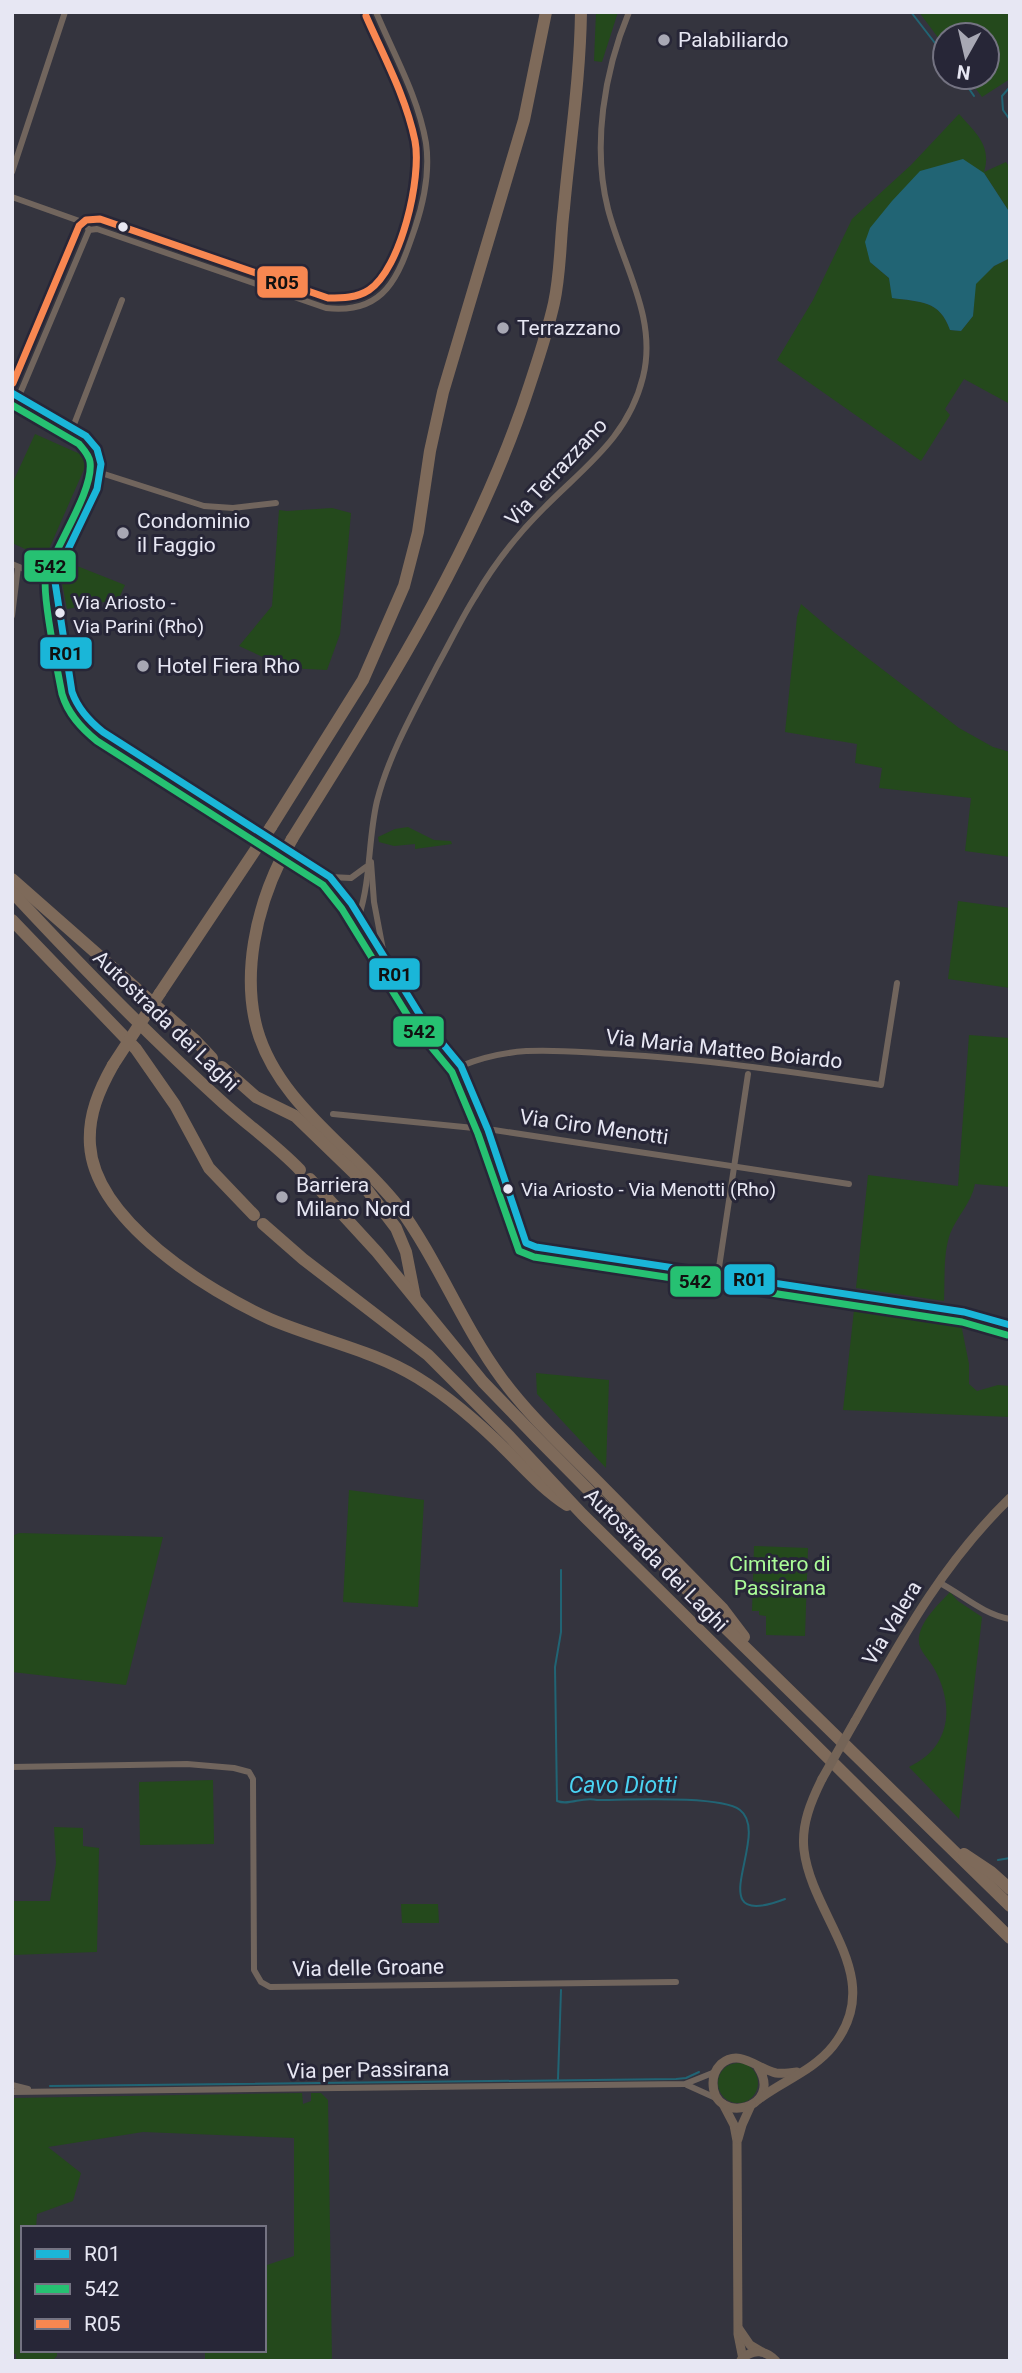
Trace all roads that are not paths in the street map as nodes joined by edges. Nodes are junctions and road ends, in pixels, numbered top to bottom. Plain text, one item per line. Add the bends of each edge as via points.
1 (65, 12) edge
2 (376, 12) edge
3 (545, 12) edge
4 (581, 12) edge
5 (629, 12) edge
6 (12, 172) edge
7 (12, 197) edge
8 (89, 230) junction
9 (122, 300) dead end
10 (16, 395) edge
11 (73, 427) junction
12 (101, 473) junction
13 (276, 503) dead end
14 (15, 565) edge
15 (55, 582) junction
16 (12, 616) edge
17 (370, 850) junction
18 (367, 867) junction
19 (330, 877) junction
20 (12, 879) edge
21 (12, 892) edge
22 (374, 902) junction
23 (359, 916) junction
24 (12, 920) edge
25 (385, 960) junction
26 (897, 983) dead end
27 (461, 1066) junction
28 (748, 1074) dead end
29 (333, 1114) dead end
30 (488, 1130) junction
31 (735, 1166) junction
32 (849, 1184) dead end
33 (718, 1274) junction
34 (416, 1301) junction
35 (1010, 1325) edge
36 (1010, 1499) edge
37 (582, 1514) junction
38 (945, 1571) junction
39 (938, 1581) junction
40 (951, 1586) junction
41 (1010, 1619) edge
42 (765, 1665) junction
43 (12, 1768) edge
44 (940, 1839) junction
45 (1010, 1889) edge
46 (1010, 1906) edge
47 (1010, 1938) edge
48 (676, 1982) dead end
49 (758, 2067) junction
50 (715, 2071) junction
51 (803, 2071) junction
52 (685, 2084) junction
53 (12, 2085) edge
54 (12, 2092) edge
55 (50, 2092) junction
56 (721, 2101) junction
57 (755, 2102) junction
58 (737, 2141) junction
59 (739, 2329) junction
60 (762, 2352) junction
61 (742, 2360) edge
62 (776, 2361) edge

1 - 6 street
2 - 8 street via 404,72 426,156 421,208 401,268 381,294 360,306 319,307
3 - 37 highway, bridge via 524,120 432,439 418,532 404,586 363,680 102,1085 91,1117 92,1158 108,1194 141,1233 194,1277 244,1307 395,1366 430,1385 473,1419 551,1494
4 - 42 highway, bridge via 560,264 544,339 503,462 476,521 412,644 281,859 261,912 252,969 253,998 257,1029 275,1068 305,1108 399,1208 491,1362 520,1401 722,1608
5 - 17 street, Via Terrazzano via 607,88 601,157 608,208 643,315 646,361 638,393 613,440 540,512 475,596 402,736 378,799
7 - 8 street via 85,223
8 - 10 street
9 - 11 street
10 - 11 street
11 - 12 street via 97,449
12 - 13 street via 204,506
12 - 15 street
14 - 15 street
14 - 16 street
15 - 19 street via 72,692 89,720
17 - 18 street, Via Terrazzano
17 - 22 street, Via Terrazzano
18 - 19 street via 351,878
18 - 23 street, Via Terrazzano
19 - 23 street
20 - 34 highway via 256,1097 295,1115 355,1174 396,1228
21 - 34 highway, Autostrada dei Laghi via 162,1045 305,1174
22 - 23 street via 372,911
22 - 25 street, Via Terrazzano
23 - 25 street
24 - 37 highway, Autostrada dei Laghi via 136,1049 175,1105 209,1168 303,1259 428,1355
25 - 27 street via 423,1020
26 - 27 street, Via Maria Matteo Boiardo via 881,1085 754,1066 525,1049
27 - 30 street
28 - 31 street
29 - 30 street, Via Ciro Menotti
30 - 31 street, Via Ciro Menotti
30 - 33 street via 528,1245
31 - 32 street, Via Ciro Menotti
31 - 33 street
33 - 35 street via 964,1312
34 - 42 highway, Autostrada dei Laghi via 483,1382
36 - 38 street, Via Valera
37 - 47 highway, Autostrada dei Laghi
38 - 39 street, Via Valera
38 - 40 street
39 - 40 street
39 - 51 street, Via Valera, bridge via 855,1721 808,1812 804,1848 808,1869 848,1959 852,2002 833,2046
40 - 41 street via 972,1604
42 - 44 highway, Autostrada dei Laghi
43 - 48 street, Via delle Groane via 187,1764 248,1773 253,1784 254,1970 266,1985
44 - 45 highway
44 - 46 highway, Autostrada dei Laghi
49 - 50 street via 737,2058
49 - 51 street via 781,2073
49 - 57 street via 764,2083
50 - 52 street, Via per Passirana
50 - 56 street via 713,2088
51 - 57 street
52 - 55 street, Via per Passirana
52 - 56 street, Via per Passirana
53 - 55 street, Via per Passirana
54 - 55 street, Via per Passirana
56 - 57 street via 737,2109
56 - 58 street
57 - 58 street
58 - 59 street
59 - 60 street via 750,2345
59 - 61 street
60 - 61 street
60 - 62 street

